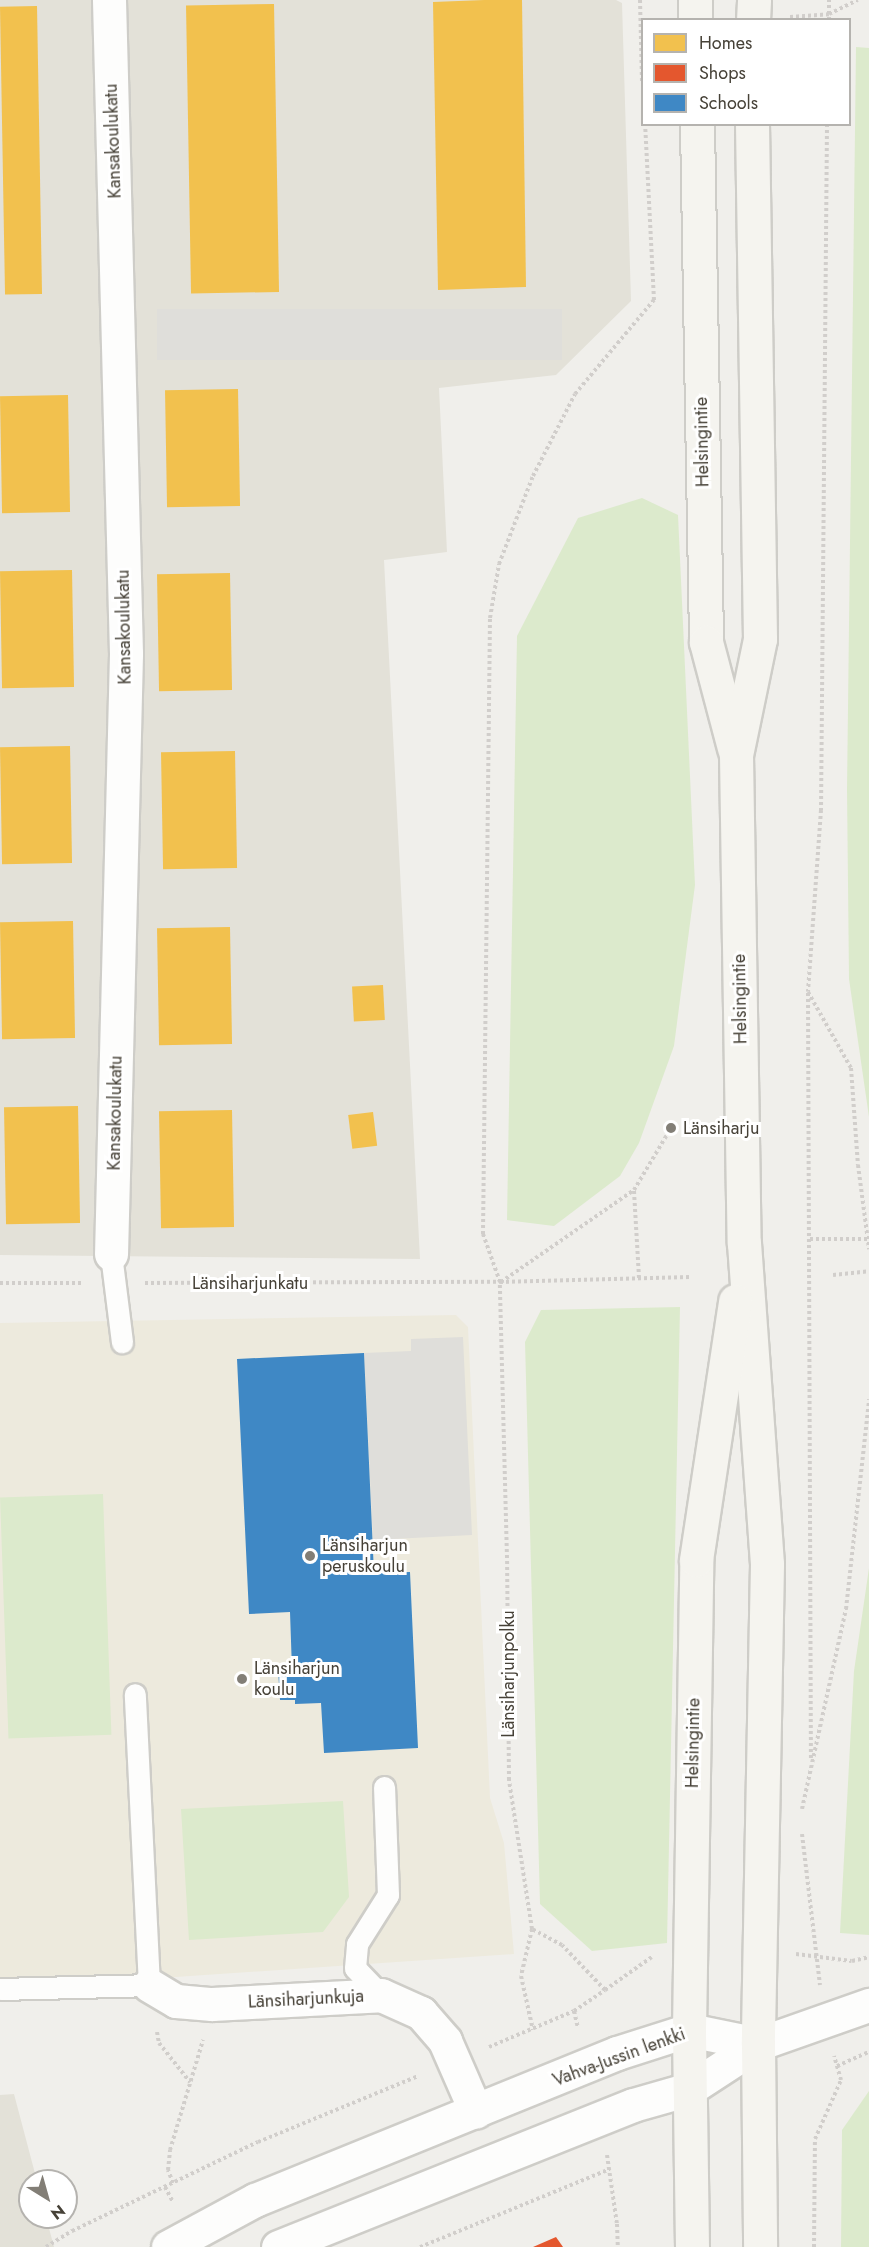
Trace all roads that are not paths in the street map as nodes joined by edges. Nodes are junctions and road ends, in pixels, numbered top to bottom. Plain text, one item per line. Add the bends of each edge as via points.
1 (109, 0) edge
2 (695, 0) edge
3 (754, 0) edge
4 (695, 18) edge
5 (753, 18) edge
6 (697, 126) edge
7 (752, 126) edge
8 (736, 755) junction
9 (744, 1243) junction
10 (112, 1269) joint
11 (122, 1342) dead end
12 (135, 1694) dead end
13 (384, 1787) dead end
14 (149, 1984) junction
15 (0, 1989) edge
16 (381, 1995) junction
17 (869, 2006) edge
18 (689, 2030) junction
19 (758, 2044) junction
20 (690, 2089) junction
21 (476, 2112) junction
22 (168, 2247) edge
23 (278, 2247) edge
24 (692, 2247) edge
25 (760, 2247) edge

1 - 10 street, Kansakoulukatu via 126,654
2 - 4 main road
3 - 5 main road
6 - 8 main road, Helsingintie via 706,642
7 - 8 main road, Helsingintie via 760,639
8 - 9 main road, Helsingintie
9 - 18 main road, Helsingintie via 696,1560
9 - 19 main road, Helsingintie via 767,1564
10 - 11 lane
12 - 14 lane
13 - 16 lane via 388,1895 357,1944 356,1968
14 - 15 lane
14 - 16 street, Länsiharjunkuja via 176,2001 212,2004
16 - 21 street, Länsiharjunkuja via 421,2013 445,2041
17 - 19 street
18 - 19 street, Vahva-Jussin lenkki
18 - 20 main road, Helsingintie
18 - 21 street, Vahva-Jussin lenkki via 617,2053
19 - 20 street
19 - 25 main road, Helsingintie
20 - 23 street via 633,2105
20 - 24 main road, Helsingintie
21 - 22 street, Vahva-Jussin lenkki via 255,2200

